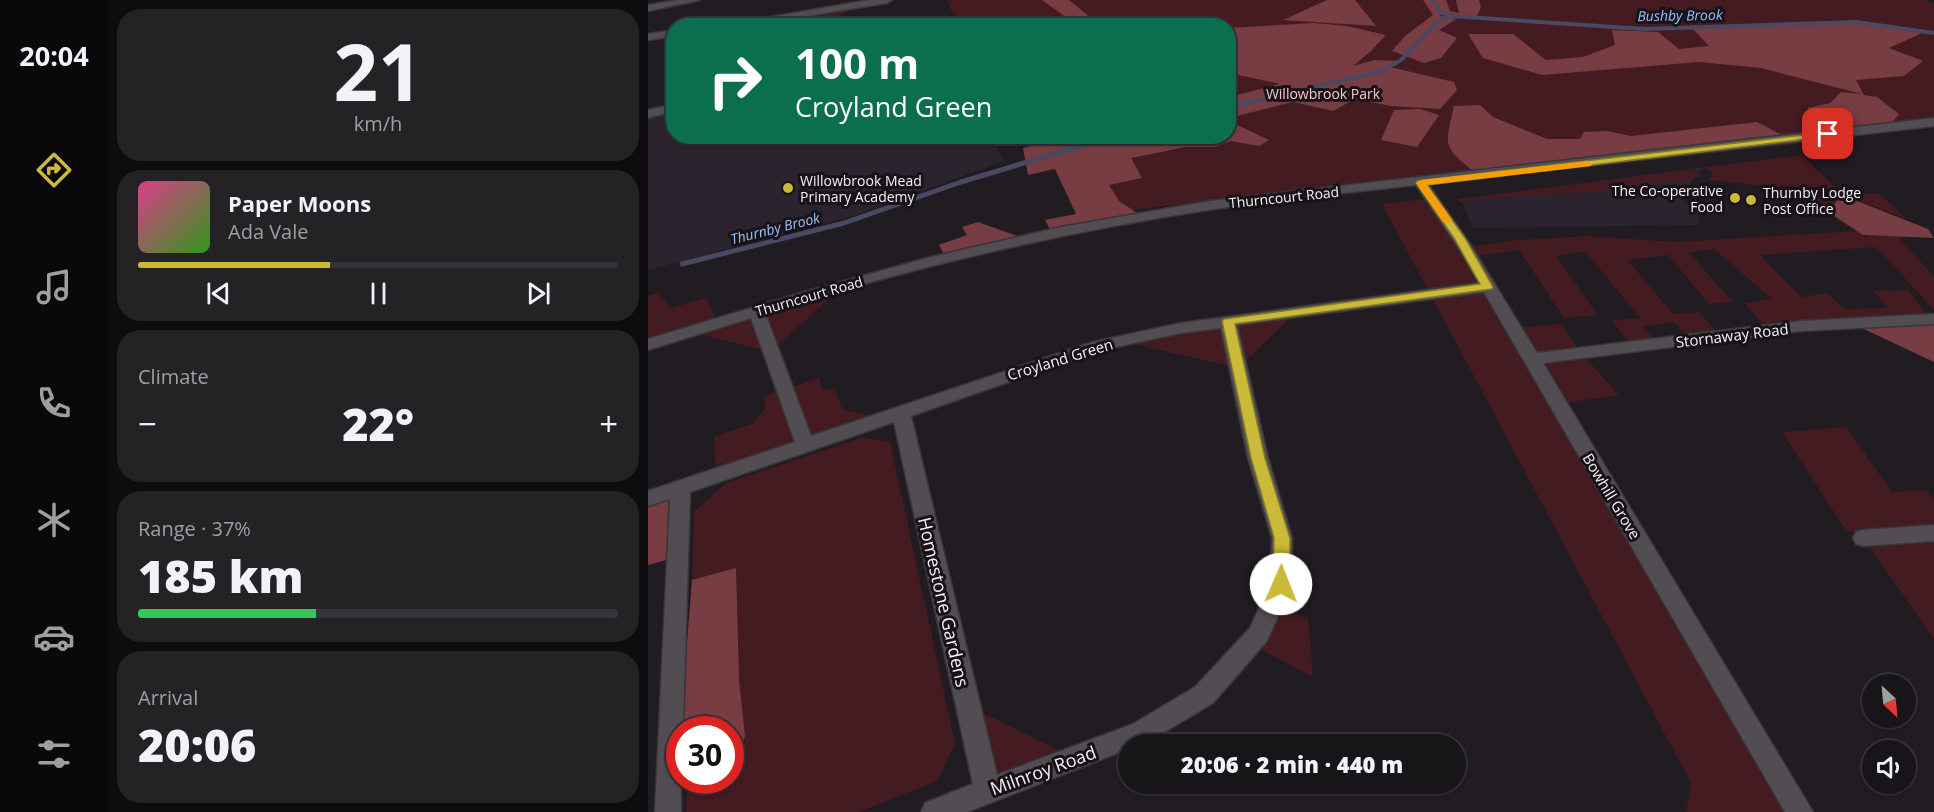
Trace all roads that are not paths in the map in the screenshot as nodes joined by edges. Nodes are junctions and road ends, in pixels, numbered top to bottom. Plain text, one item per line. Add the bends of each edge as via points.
1 (695, 0) edge
2 (887, 0) edge
3 (648, 8) edge
4 (819, 11) junction
5 (774, 18) edge
6 (820, 18) edge
7 (666, 34) edge
8 (648, 37) edge
9 (666, 109) edge
10 (648, 114) edge
11 (1934, 122) edge
12 (1421, 183) junction
13 (1487, 287) junction
14 (756, 311) junction
15 (1933, 320) edge
16 (1228, 321) junction
17 (648, 345) edge
18 (1530, 359) junction
19 (901, 413) junction
20 (805, 444) junction
21 (680, 489) junction
22 (648, 499) edge
23 (1934, 533) edge
24 (1863, 538) dead end
25 (987, 790) junction
26 (668, 812) edge
27 (934, 812) edge
28 (1800, 812) edge

1 - 3 street
2 - 4 street
4 - 5 street
4 - 6 street
7 - 8 street
9 - 10 street
11 - 12 street, Thurncourt Road
12 - 13 street, Bowhill Grove
12 - 14 street, Thurncourt Road via 1210,205 1052,233 963,253
13 - 16 street, Croyland Green
13 - 18 street, Bowhill Grove
14 - 17 street, Thurncourt Road
14 - 20 street
15 - 18 street, Stornaway Road via 1801,326
16 - 19 street, Croyland Green via 1093,347
16 - 25 street, Milnroy Road via 1258,458 1282,538 1281,584 1258,634 1204,694 1142,732
18 - 28 street, Bowhill Grove
19 - 20 street, Croyland Green
19 - 25 street, Homestone Gardens
20 - 21 street, Croyland Green
21 - 22 street, Croyland Green
21 - 26 street
23 - 24 street
25 - 27 street, Milnroy Road

